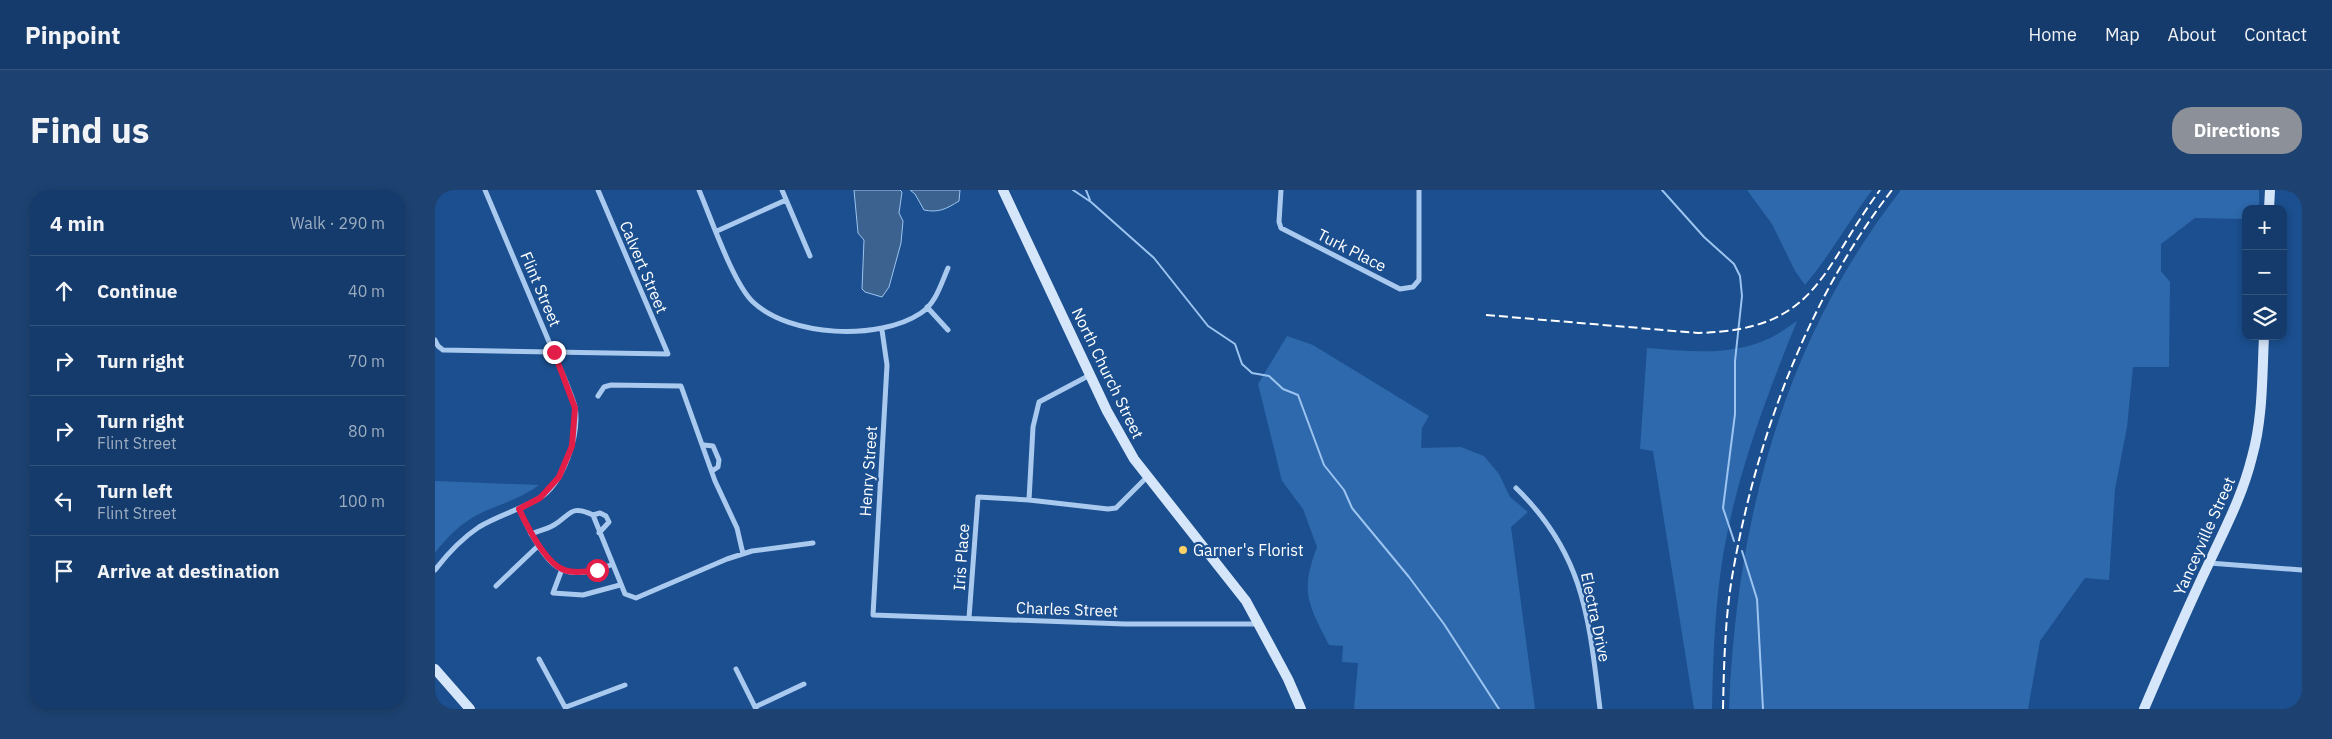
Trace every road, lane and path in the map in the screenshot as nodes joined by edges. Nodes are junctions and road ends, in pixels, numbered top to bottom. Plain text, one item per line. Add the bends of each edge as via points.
1 (485, 190) edge
2 (598, 190) edge
3 (699, 190) edge
4 (782, 190) edge
5 (1003, 190) edge
6 (1281, 190) edge
7 (1419, 190) edge
8 (2270, 190) edge
9 (786, 200) junction
10 (2269, 205) edge
11 (717, 231) junction
12 (810, 256) dead end
13 (948, 268) dead end
14 (927, 306) junction
15 (882, 330) junction
16 (948, 330) dead end
17 (435, 340) edge
18 (2264, 340) edge
19 (554, 352) junction
20 (1090, 376) junction
21 (597, 396) dead end
22 (703, 445) junction
23 (712, 471) junction
24 (1147, 477) junction
25 (1516, 488) dead end
26 (1029, 500) junction
27 (519, 509) junction
28 (593, 515) junction
29 (599, 533) junction
30 (531, 534) junction
31 (813, 543) dead end
32 (539, 544) junction
33 (743, 554) junction
34 (2208, 563) junction
35 (611, 565) junction
36 (561, 569) junction
37 (435, 570) edge
38 (2302, 570) edge
39 (621, 585) junction
40 (496, 586) dead end
41 (873, 615) joint
42 (969, 618) junction
43 (1260, 624) junction
44 (539, 659) dead end
45 (435, 669) edge
46 (736, 669) dead end
47 (804, 684) dead end
48 (625, 685) dead end
49 (566, 708) edge
50 (756, 708) edge
51 (470, 709) edge
52 (1301, 709) edge
53 (1600, 709) edge
54 (2144, 709) edge

1 - 19 street, Flint Street
2 - 19 street, Calvert Street via 668,354
3 - 11 street
4 - 9 street
5 - 20 main road, North Church Street
6 - 7 street, Turk Place via 1281,228 1401,289 1413,287 1419,280
8 - 10 main road
9 - 11 street
9 - 12 street
11 - 15 street via 737,278 752,301 769,315 788,324 812,329
13 - 14 street via 934,299
14 - 15 street via 922,312
14 - 16 street
15 - 41 street, Henry Street via 887,365
17 - 19 street via 443,350
18 - 34 main road, Yanceyville Street via 2262,394 2253,456 2238,504
19 - 27 street, Flint Street via 575,408 572,446 559,477 540,498
20 - 24 main road, North Church Street via 1116,428
20 - 26 street via 1039,402 1033,427
21 - 22 street via 604,387 611,385 681,386
22 - 23 street
22 - 23 street via 713,446 719,460 718,467
23 - 33 street via 737,528
24 - 26 street via 1116,508 1108,510
24 - 43 main road, North Church Street via 1246,601
25 - 53 street, Electra Drive via 1533,504 1558,539 1576,575 1587,617
26 - 42 street, Iris Place via 978,497
27 - 30 street
27 - 37 street, Flint Street via 481,526 461,540
28 - 29 street
28 - 29 street via 600,513 609,522
28 - 30 street via 575,510 555,525
29 - 35 street
30 - 32 street
31 - 33 street
32 - 36 street
32 - 40 street
33 - 39 street via 636,598 625,594
34 - 38 street
34 - 54 main road, Yanceyville Street
35 - 36 street via 582,573
35 - 39 street
36 - 39 street via 553,593 583,595
41 - 42 street, Charles Street
42 - 43 street, Charles Street via 1125,624
43 - 52 main road, North Church Street
44 - 49 street
45 - 51 main road
46 - 50 street
47 - 50 street
48 - 49 street

